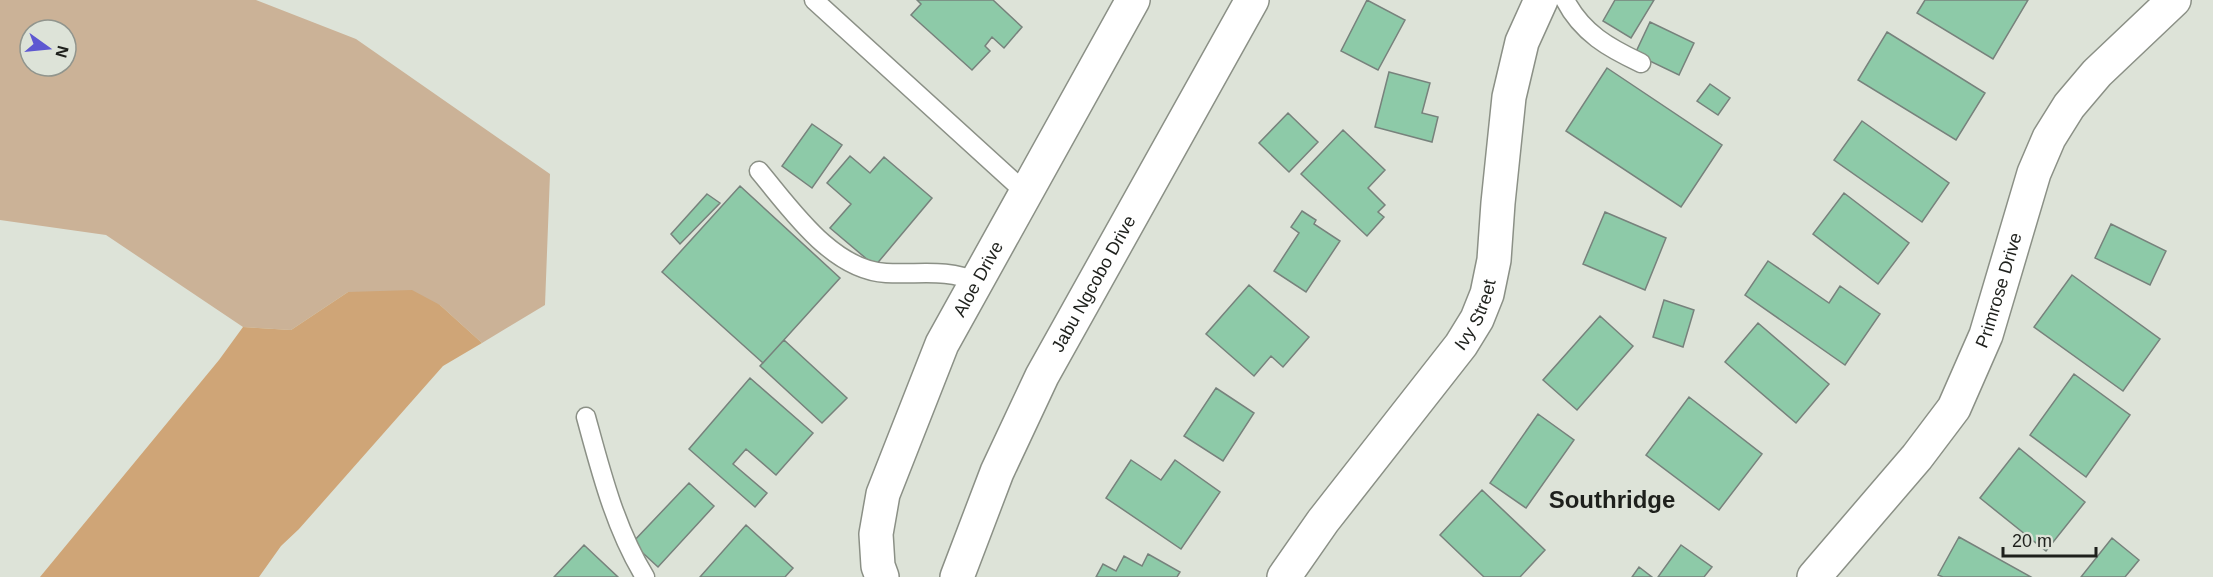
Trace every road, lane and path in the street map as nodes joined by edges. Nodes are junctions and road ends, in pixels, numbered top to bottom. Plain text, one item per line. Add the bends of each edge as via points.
1 (814, 0) edge
2 (1133, 0) edge
3 (1252, 0) edge
4 (1541, 0) edge
5 (1565, 0) edge
6 (2174, 0) edge
7 (1641, 63) dead end
8 (759, 171) dead end
9 (1026, 193) junction
10 (976, 282) junction
11 (586, 417) dead end
12 (645, 577) edge
13 (882, 577) edge
14 (957, 577) edge
15 (1284, 577) edge
16 (1814, 577) edge

1 - 9 lane
2 - 9 street, Aloe Drive
3 - 14 street, Jabu Ngcobo Drive via 1042,376 997,472
4 - 15 street, Ivy Street via 1522,42 1509,97 1494,260 1477,319
5 - 7 lane via 1588,31 1613,50
6 - 16 street, Primrose Drive via 2097,73 2049,138 2034,174 1986,335 1954,408
8 - 10 lane via 822,243 845,259 885,273 948,273
9 - 10 street, Aloe Drive
10 - 13 street, Aloe Drive via 942,344 883,494 876,534
11 - 12 lane via 609,497

